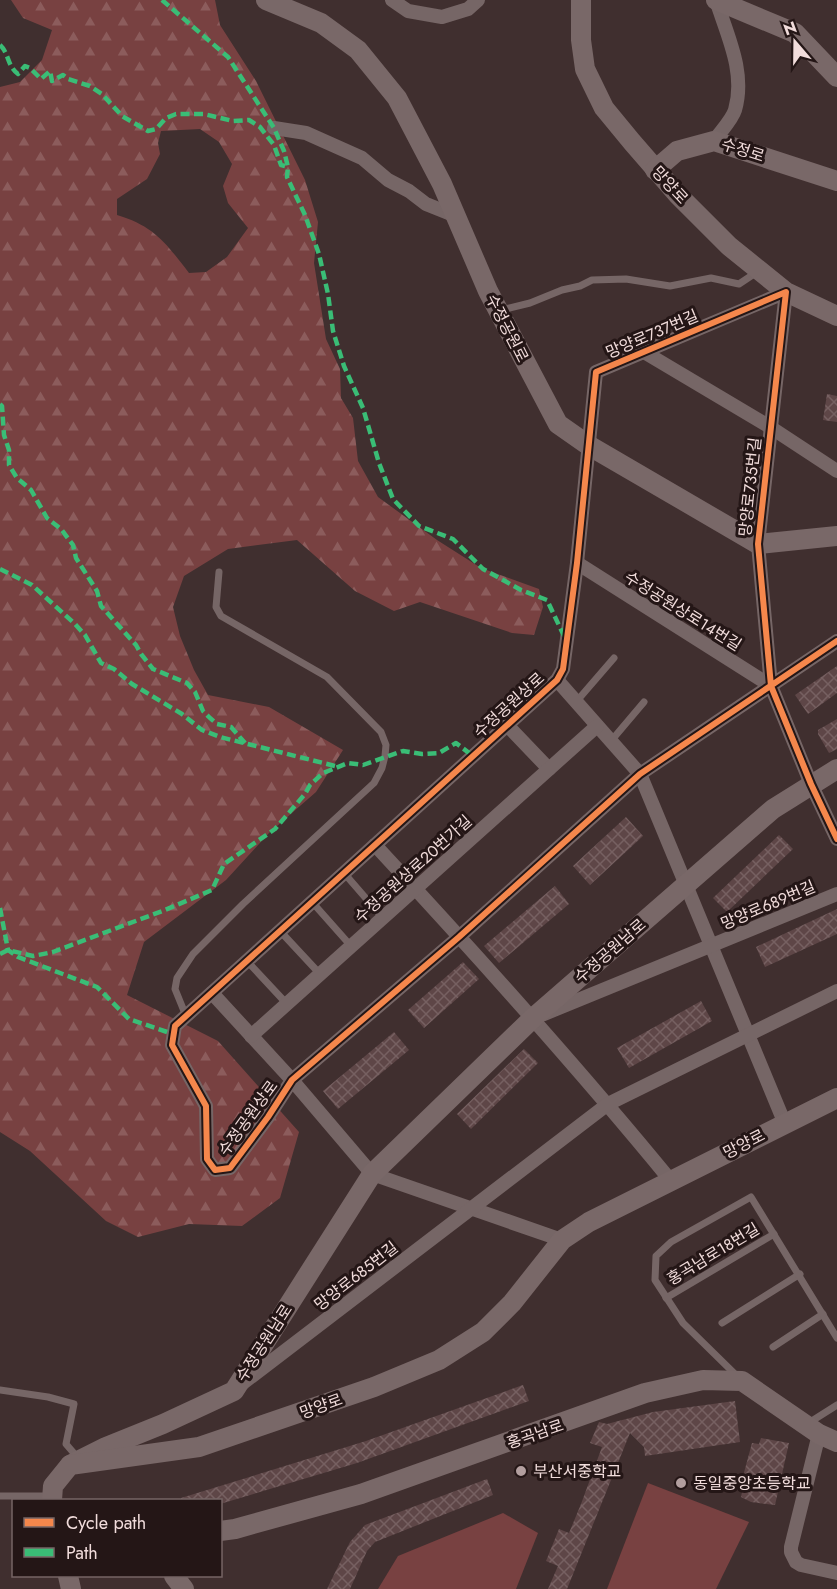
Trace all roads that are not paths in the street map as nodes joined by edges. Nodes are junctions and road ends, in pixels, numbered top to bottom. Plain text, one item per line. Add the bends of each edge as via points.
1 (266, 0) edge
2 (392, 0) edge
3 (478, 0) edge
4 (581, 0) edge
5 (716, 0) edge
6 (837, 76) edge
7 (274, 128) dead end
8 (714, 141) junction
9 (655, 170) junction
10 (837, 180) edge
11 (456, 216) junction
12 (759, 270) junction
13 (786, 292) junction
14 (498, 311) junction
15 (837, 316) edge
16 (644, 352) junction
17 (770, 427) junction
18 (588, 445) junction
19 (837, 471) edge
20 (837, 536) edge
21 (758, 544) junction
22 (577, 563) junction
23 (219, 572) dead end
24 (837, 641) edge
25 (614, 658) dead end
26 (557, 680) junction
27 (771, 686) junction
28 (576, 702) junction
29 (644, 702) dead end
30 (507, 725) junction
31 (597, 726) junction
32 (611, 741) junction
33 (549, 769) junction
34 (837, 769) edge
35 (640, 774) junction
36 (811, 784) junction
37 (837, 839) edge
38 (375, 845) junction
39 (344, 873) junction
40 (686, 885) junction
41 (416, 889) junction
42 (837, 894) edge
43 (312, 902) junction
44 (383, 918) junction
45 (280, 931) junction
46 (459, 938) junction
47 (351, 946) junction
48 (711, 946) junction
49 (248, 961) junction
50 (320, 974) junction
51 (837, 991) edge
52 (212, 993) junction
53 (287, 1004) junction
54 (186, 1016) junction
55 (533, 1018) junction
56 (749, 1035) junction
57 (251, 1036) junction
58 (292, 1080) junction
59 (837, 1098) edge
60 (608, 1104) junction
61 (785, 1124) junction
62 (372, 1174) junction
63 (671, 1181) junction
64 (470, 1209) junction
65 (774, 1234) junction
66 (562, 1240) junction
67 (800, 1274) junction
68 (666, 1298) junction
69 (823, 1314) junction
70 (722, 1323) dead end
71 (837, 1338) edge
72 (773, 1347) dead end
73 (742, 1381) junction
74 (0, 1390) edge
75 (234, 1391) junction
76 (837, 1405) edge
77 (820, 1434) edge
78 (75, 1463) junction
79 (0, 1496) edge
80 (51, 1498) edge
81 (222, 1531) edge
82 (837, 1573) edge

1 - 11 street, 수정공원로 via 321,23 358,50 397,98
2 - 3 street via 408,11 442,17 468,9
4 - 9 street, 망양로 via 585,69 604,108
5 - 6 street via 795,33
5 - 8 street via 735,56 738,79 735,111
7 - 11 street via 306,133 362,158 426,204
8 - 9 street, 수정로 via 677,151
8 - 10 street, 수정로
9 - 12 street, 망양로 via 729,246
11 - 14 street, 수정공원로
12 - 13 street, 망양로
12 - 14 lane via 739,284 711,278 670,286 626,279 592,280
13 - 15 street, 망양로
13 - 16 street, 망양로737번길
13 - 17 street, 망양로735번길
14 - 18 street, 수정공원로 via 558,424
16 - 17 street
16 - 18 street, 망양로737번길 via 596,372
17 - 19 street
17 - 21 street, 망양로735번길
18 - 21 street, 수정공원로
18 - 22 street, 수정공원상로
20 - 21 street
21 - 27 street, 망양로735번길
22 - 26 street, 수정공원상로 via 563,669
22 - 27 street, 수정공원상로14번길
23 - 54 lane via 216,607 221,616 327,677 381,732 386,745 382,768 374,783 193,954 177,978 175,989
24 - 27 street, 수정공원상로
25 - 28 lane
26 - 28 street
26 - 30 street, 수정공원상로
27 - 35 street, 수정공원상로
27 - 36 street
28 - 31 street
29 - 32 lane
30 - 33 street, 수정공원상로
30 - 38 street, 수정공원상로
31 - 32 street
31 - 33 street, 수정공원상로20번가길
32 - 35 street
33 - 41 street, 수정공원상로20번가길
34 - 36 street, 수정공원남로
35 - 40 street
35 - 46 street, 수정공원상로
36 - 37 street
36 - 40 street, 수정공원남로 via 773,809
38 - 39 street, 수정공원상로
38 - 41 street
39 - 43 street, 수정공원상로
39 - 44 lane
40 - 48 street, 망양로689번길
40 - 55 street, 수정공원남로
41 - 44 street, 수정공원상로20번가길
41 - 46 street
42 - 48 street, 망양로689번길
43 - 45 street, 수정공원상로
43 - 47 lane
44 - 47 street, 수정공원상로20번가길
45 - 49 street, 수정공원상로
45 - 50 lane
46 - 55 street
46 - 58 street, 수정공원상로
47 - 50 street, 수정공원상로20번가길
48 - 55 street, 망양로689번길
48 - 56 street
49 - 52 street, 수정공원상로
49 - 53 lane
50 - 53 street, 수정공원상로20번가길
51 - 56 street, 망양로685번길
52 - 54 street, 수정공원상로
52 - 57 street, 수정공원상로
53 - 57 street, 수정공원상로20번가길
54 - 58 street, 수정공원상로 via 175,1026 172,1045 206,1106 207,1159 215,1170 230,1168
55 - 60 street
55 - 62 street, 수정공원남로
56 - 60 street, 망양로685번길
56 - 61 street, 망양로
57 - 58 street, 수정공원상로
58 - 62 street
59 - 61 street, 망양로
60 - 63 street
60 - 64 street, 망양로685번길
61 - 63 street, 망양로
62 - 64 street
62 - 75 street, 수정공원남로
63 - 66 street, 망양로
64 - 66 street
64 - 75 street, 망양로685번길
65 - 67 lane, 홍곡남로18번길
65 - 68 lane, 홍곡남로18번길
65 - 68 lane, 홍곡남로18번길 via 752,1197 671,1242 656,1256 655,1280
66 - 78 street, 망양로 via 512,1303 483,1332 439,1360 374,1387 199,1447
67 - 69 lane, 홍곡남로18번길
67 - 70 lane
68 - 73 lane via 683,1323
69 - 71 lane, 홍곡남로18번길
69 - 72 lane
73 - 77 street
73 - 81 street, 홍곡남로 via 703,1380 645,1394 361,1494
74 - 78 lane via 74,1404 66,1444
75 - 78 street, 수정공원남로
76 - 77 lane
77 - 82 street via 790,1552 801,1565
78 - 80 street via 53,1486
79 - 80 lane

